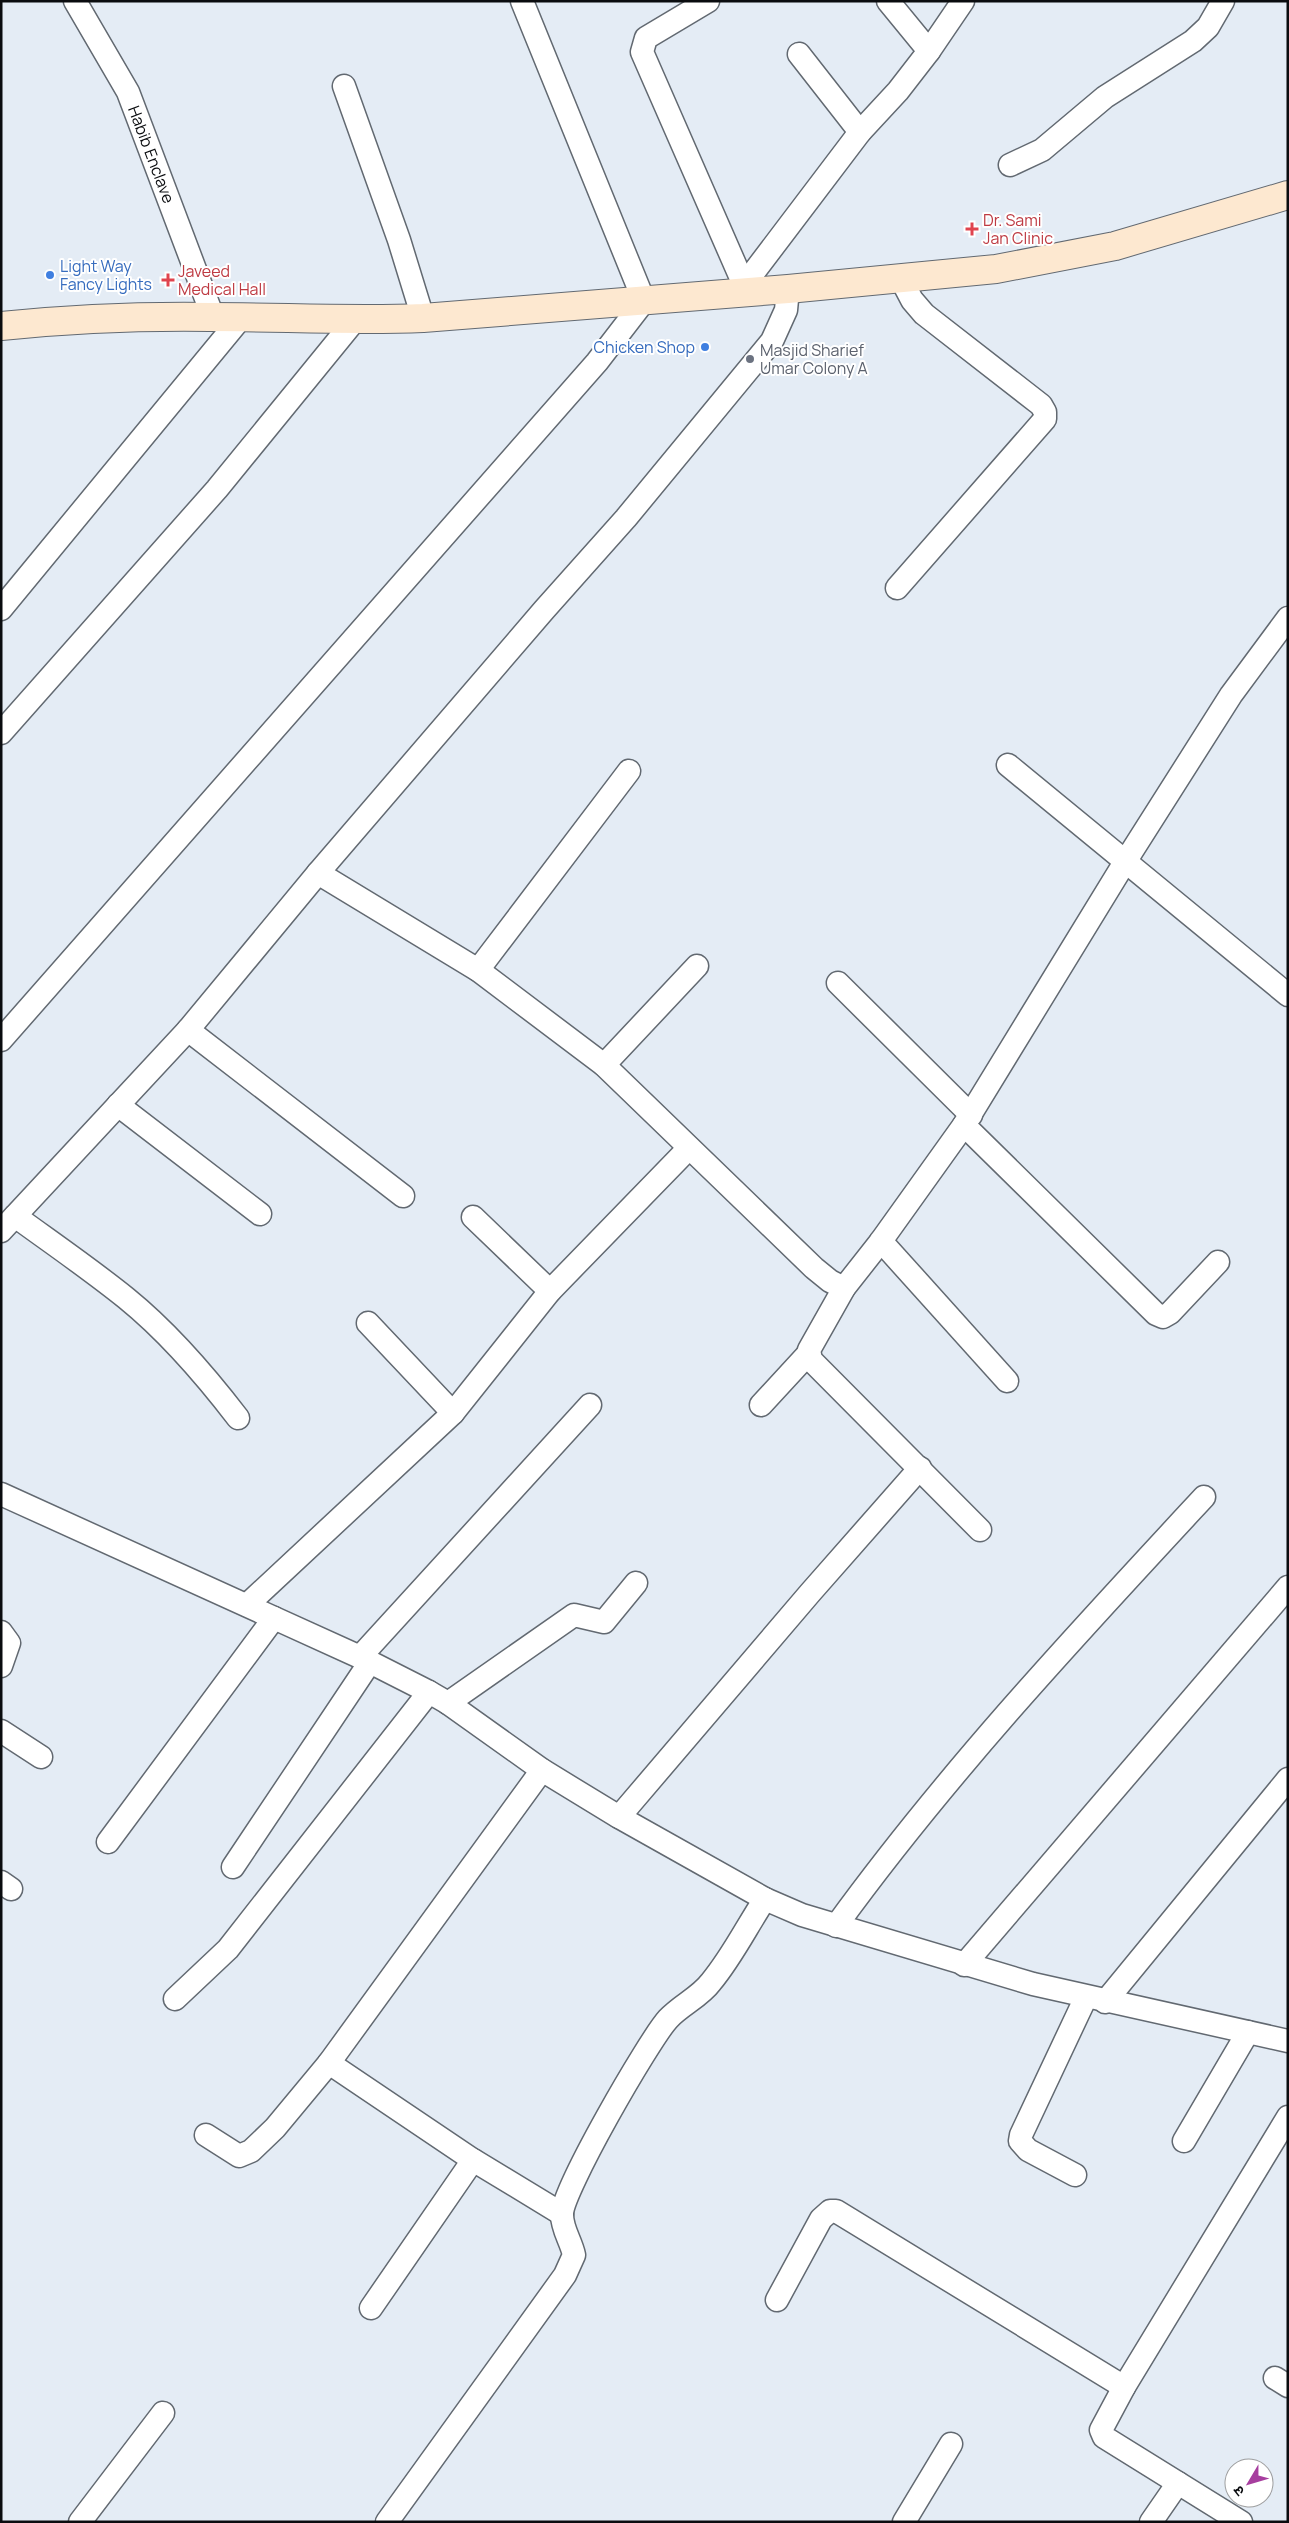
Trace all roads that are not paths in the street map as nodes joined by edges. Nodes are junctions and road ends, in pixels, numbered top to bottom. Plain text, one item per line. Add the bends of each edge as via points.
1 (75, 1) edge
2 (522, 1) edge
3 (708, 1) edge
4 (888, 1) edge
5 (963, 1) edge
6 (1223, 1) edge
7 (929, 52) junction
8 (799, 54) dead end
9 (344, 86) dead end
10 (860, 132) junction
11 (1010, 165) dead end
12 (1288, 195) edge
13 (902, 279) junction
14 (741, 289) junction
15 (788, 289) junction
16 (644, 301) junction
17 (213, 317) junction
18 (424, 318) junction
19 (240, 319) junction
20 (354, 321) junction
21 (1, 326) edge
22 (897, 588) dead end
23 (1, 609) edge
24 (1288, 618) edge
25 (1, 733) edge
26 (1008, 765) dead end
27 (629, 770) dead end
28 (1125, 862) junction
29 (318, 872) junction
30 (697, 966) dead end
31 (478, 970) junction
32 (838, 983) dead end
33 (1288, 994) edge
34 (188, 1030) junction
35 (1, 1040) edge
36 (604, 1065) junction
37 (118, 1105) junction
38 (967, 1120) junction
39 (689, 1148) junction
40 (403, 1196) dead end
41 (260, 1214) dead end
42 (473, 1217) dead end
43 (8, 1223) edge
44 (881, 1241) junction
45 (1218, 1262) dead end
46 (844, 1288) junction
47 (550, 1290) junction
48 (368, 1323) dead end
49 (808, 1354) junction
50 (1007, 1381) dead end
51 (762, 1404) dead end
52 (590, 1405) dead end
53 (453, 1413) junction
54 (238, 1418) dead end
55 (920, 1468) junction
56 (1, 1494) edge
57 (1204, 1496) dead end
58 (980, 1530) dead end
59 (636, 1583) dead end
60 (1288, 1586) edge
61 (247, 1605) junction
62 (274, 1618) junction
63 (1, 1632) edge
64 (365, 1660) junction
65 (1, 1666) edge
66 (429, 1692) junction
67 (448, 1703) junction
68 (1, 1731) edge
69 (41, 1756) dead end
70 (542, 1770) junction
71 (1288, 1779) edge
72 (619, 1817) junction
73 (108, 1842) dead end
74 (233, 1867) dead end
75 (765, 1899) junction
76 (836, 1926) junction
77 (964, 1965) junction
78 (175, 1999) dead end
79 (1095, 1999) junction
80 (1248, 2032) junction
81 (1288, 2040) edge
82 (329, 2063) junction
83 (1288, 2117) edge
84 (206, 2135) dead end
85 (1184, 2141) dead end
86 (473, 2160) junction
87 (1076, 2175) dead end
88 (562, 2214) junction
89 (777, 2300) dead end
90 (371, 2308) dead end
91 (1124, 2387) junction
92 (163, 2413) dead end
93 (951, 2444) dead end
94 (1178, 2482) junction
95 (80, 2522) edge
96 (387, 2522) edge
97 (904, 2522) edge
98 (1151, 2522) edge
99 (1241, 2522) edge

1 - 17 street, Habib Enclave via 128,92
2 - 16 street
3 - 14 street via 646,38 642,52
4 - 7 street
5 - 7 street
6 - 11 street via 1208,27 1193,41 1104,97 1042,150
7 - 10 street
8 - 10 street
9 - 18 street
10 - 14 street
12 - 13 street via 1115,246 1062,258
13 - 15 street
13 - 22 street via 912,300 924,314 1041,405 1045,419
14 - 15 street
14 - 16 street
15 - 29 street via 786,310 772,341 626,518
16 - 18 street
16 - 35 street via 597,362
17 - 19 street
17 - 21 street via 117,318
18 - 20 street
19 - 20 street
19 - 23 street
20 - 25 street via 217,488
24 - 28 street via 1231,695
26 - 28 street
27 - 31 street
28 - 33 street
28 - 38 street
29 - 31 street
29 - 34 street
30 - 36 street
31 - 36 street
32 - 38 street
34 - 37 street
34 - 40 street
36 - 39 street
37 - 41 street
37 - 43 street
38 - 44 street
38 - 45 street via 1156,1314 1164,1317 1170,1313
39 - 46 street via 814,1268
39 - 47 street
42 - 47 street
43 - 54 street via 133,1304 211,1383
44 - 46 street
44 - 50 street
46 - 49 street
47 - 53 street
48 - 53 street
49 - 51 street
49 - 55 street
52 - 64 street
53 - 61 street
55 - 58 street
55 - 72 street
56 - 61 street
57 - 76 street via 1000,1720 876,1871
59 - 67 street via 604,1622 574,1615
60 - 77 street
61 - 62 street
62 - 64 street
62 - 73 street
63 - 65 street via 9,1643
64 - 66 street
64 - 74 street
66 - 67 street
66 - 78 street via 228,1948
67 - 70 street
68 - 69 street
70 - 72 street
70 - 82 street
71 - 79 street
72 - 75 street
75 - 76 street
75 - 88 street via 712,1982 682,2005 656,2034 584,2160
76 - 77 street
77 - 79 street
79 - 80 street
79 - 87 street via 1020,2141 1028,2150
80 - 81 street
80 - 85 street
82 - 84 street via 251,2151 239,2156
82 - 86 street
83 - 91 street
86 - 88 street
86 - 90 street
88 - 96 street via 574,2255 572,2264
89 - 91 street via 821,2219 830,2211 836,2211
91 - 94 street via 1100,2430 1104,2437
92 - 95 street
93 - 97 street
94 - 98 street
94 - 99 street

